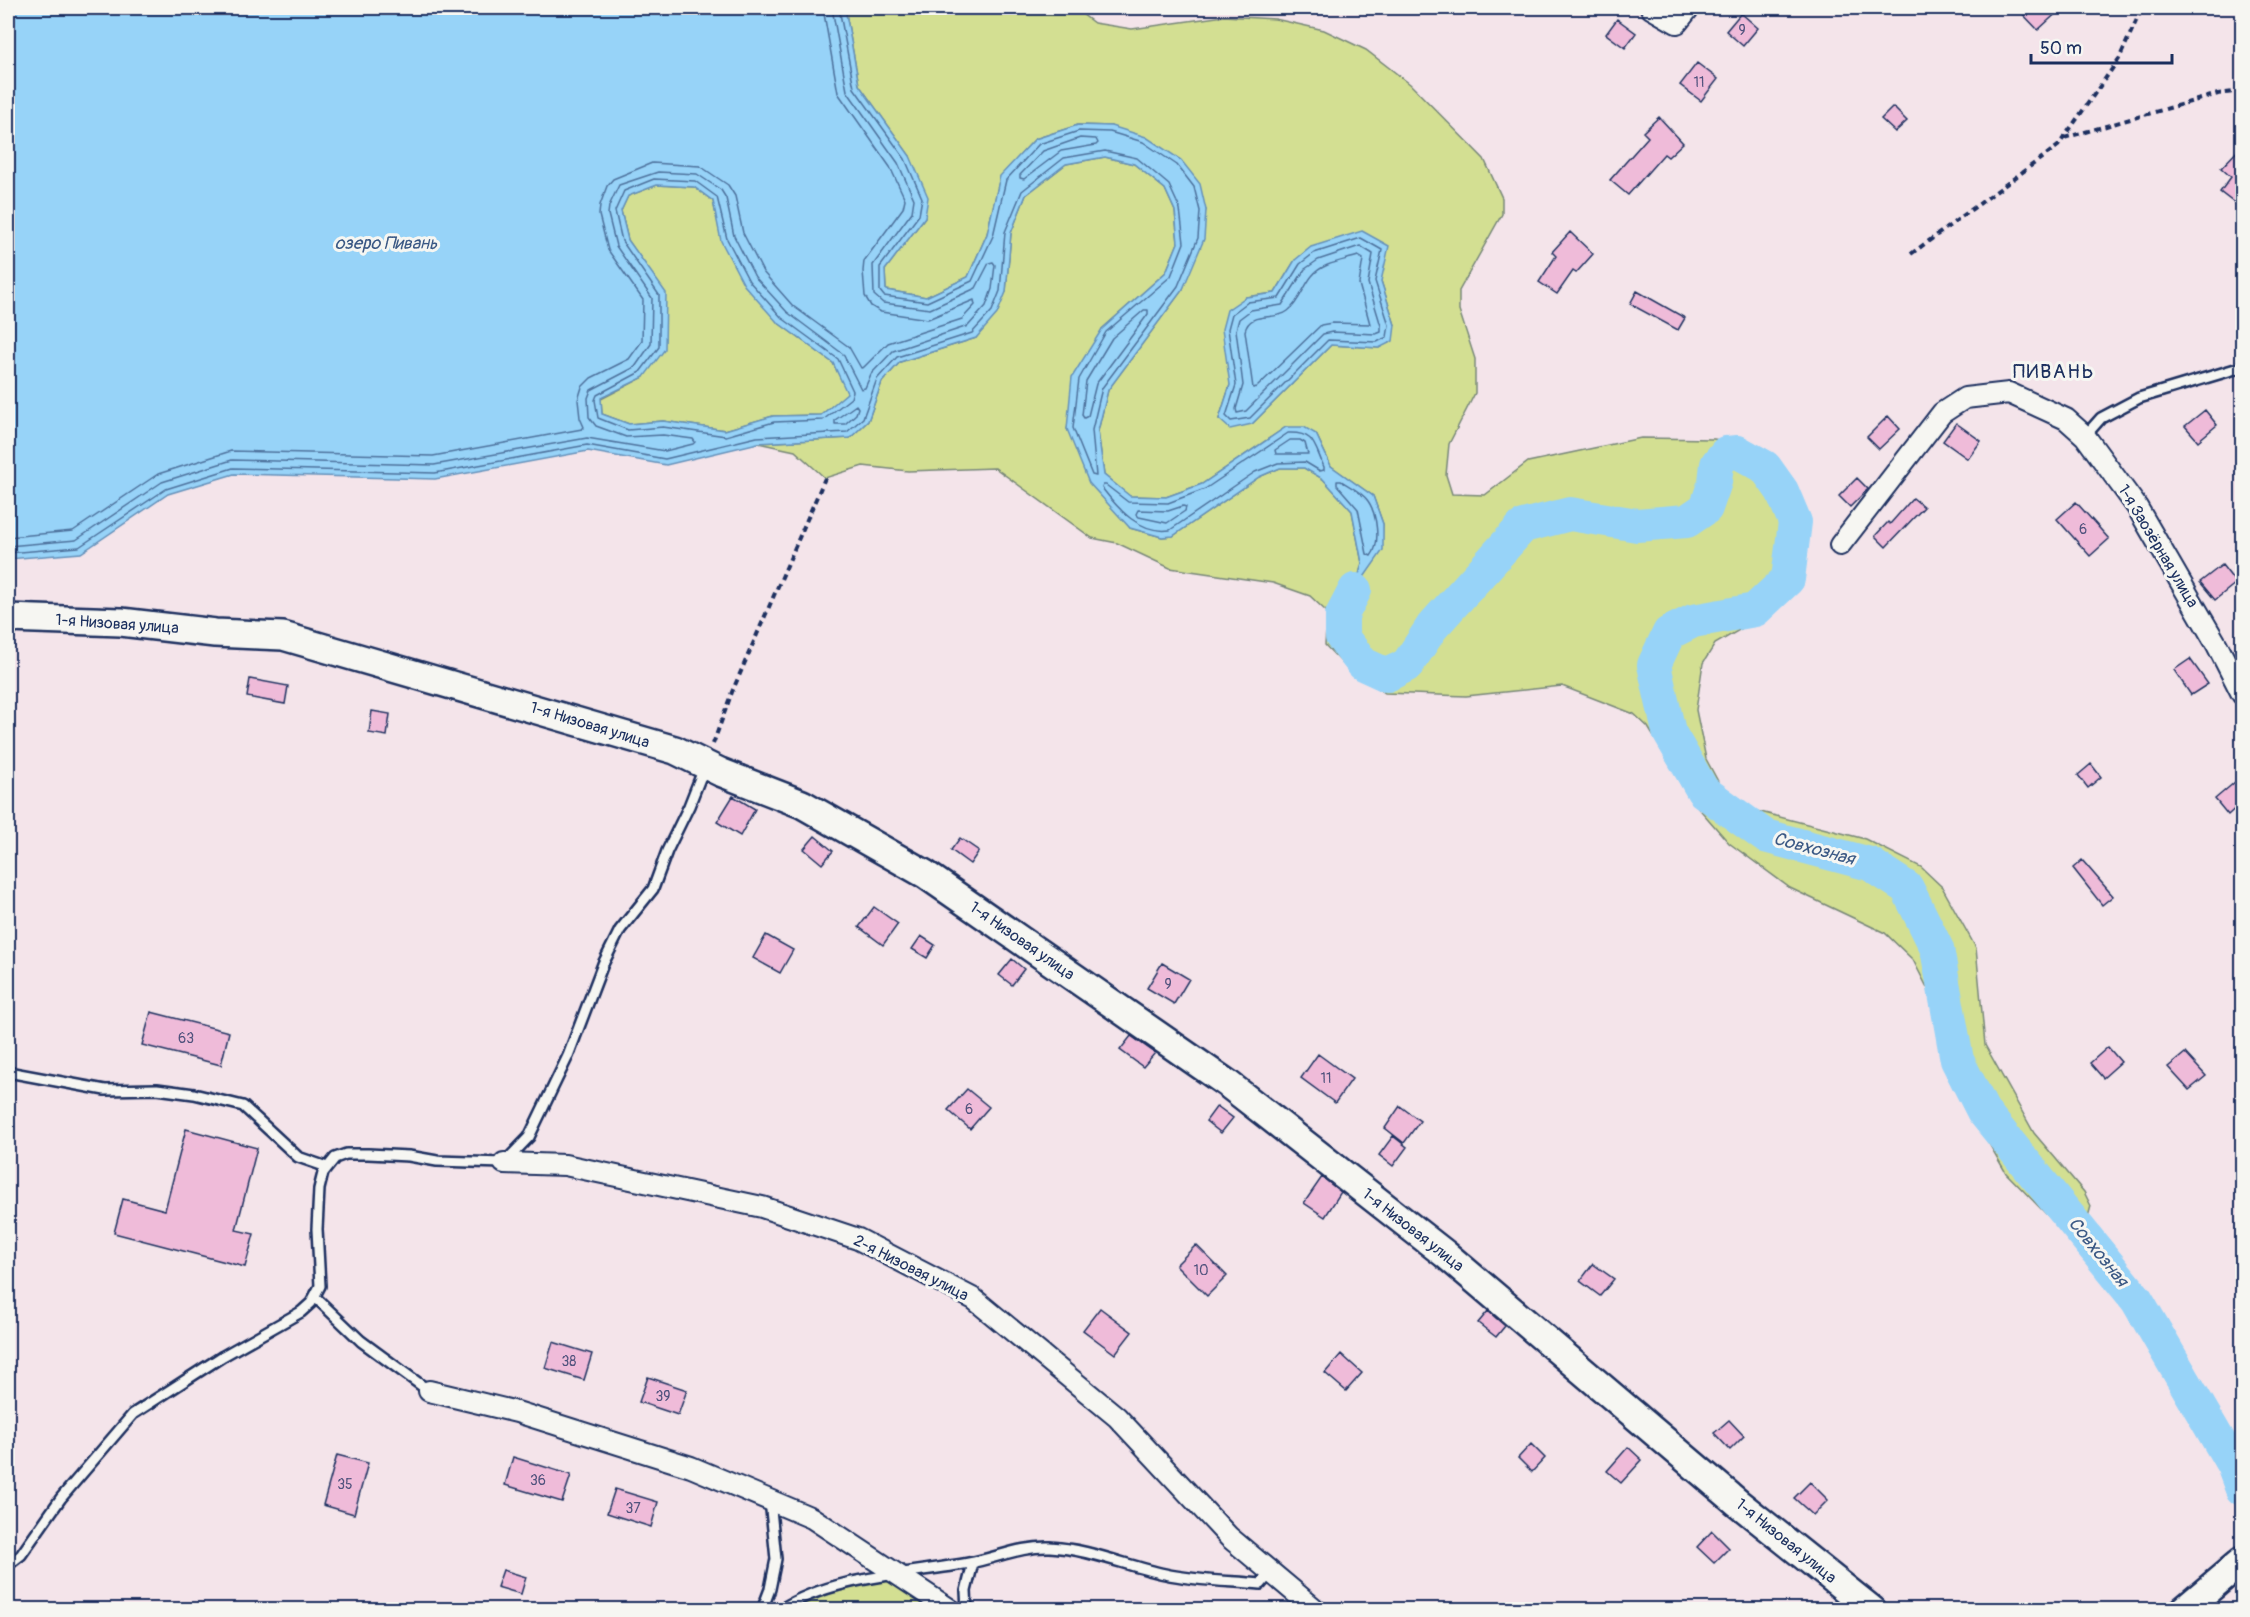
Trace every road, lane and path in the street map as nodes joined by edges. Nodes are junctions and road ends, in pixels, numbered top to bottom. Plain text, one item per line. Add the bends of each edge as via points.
1 (1651, 8) edge
2 (2142, 8) edge
3 (1683, 15) edge
4 (2242, 91) edge
5 (2063, 138) junction
6 (1911, 255) dead end
7 (2242, 367) edge
8 (2085, 436) junction
9 (825, 478) dead end
10 (1840, 545) dead end
11 (8, 618) edge
12 (2242, 694) edge
13 (705, 764) junction
14 (8, 1072) edge
15 (504, 1163) junction
16 (327, 1167) junction
17 (315, 1297) junction
18 (429, 1391) joint
19 (770, 1500) junction
20 (2242, 1561) edge
21 (973, 1563) junction
22 (8, 1565) edge
23 (1271, 1572) junction
24 (900, 1575) junction
25 (762, 1610) edge
26 (780, 1610) edge
27 (951, 1610) edge
28 (967, 1610) edge
29 (1316, 1610) edge
30 (1872, 1610) edge
31 (2184, 1610) edge

1 - 3 street
2 - 5 path via 2119,59
4 - 5 path via 2218,94
5 - 6 path via 2058,146
7 - 8 lane via 2139,398 2101,418
8 - 10 street, 1-я Заозёрная улица via 2066,419 2009,393 1965,398 1942,413
8 - 12 street, 1-я Заозёрная улица via 2138,507
9 - 13 path
11 - 13 street, 1-я Низовая улица via 121,622 283,636 663,747
13 - 15 lane via 653,889 620,930 603,964 568,1056 530,1137
13 - 30 street, 1-я Низовая улица via 802,804 925,874 1228,1084 1444,1254 1738,1503
14 - 16 lane via 105,1089 194,1094 243,1106 298,1157
15 - 16 lane via 357,1154 339,1156
15 - 23 street, 2-я Низовая улица via 565,1165 762,1208 858,1239 974,1299 1117,1417 1229,1537
16 - 17 lane via 318,1200 320,1281
17 - 18 lane via 361,1341
17 - 22 lane via 301,1312 133,1414 61,1498 21,1555
18 - 19 street via 517,1412 691,1467
19 - 24 street via 812,1518
19 - 25 lane via 776,1559
20 - 31 street
21 - 23 lane via 1002,1553 1049,1547 1166,1574 1260,1584
21 - 24 lane
21 - 28 lane via 966,1592
23 - 29 street, 2-я Низовая улица
24 - 26 lane via 844,1584 794,1601
24 - 27 street

